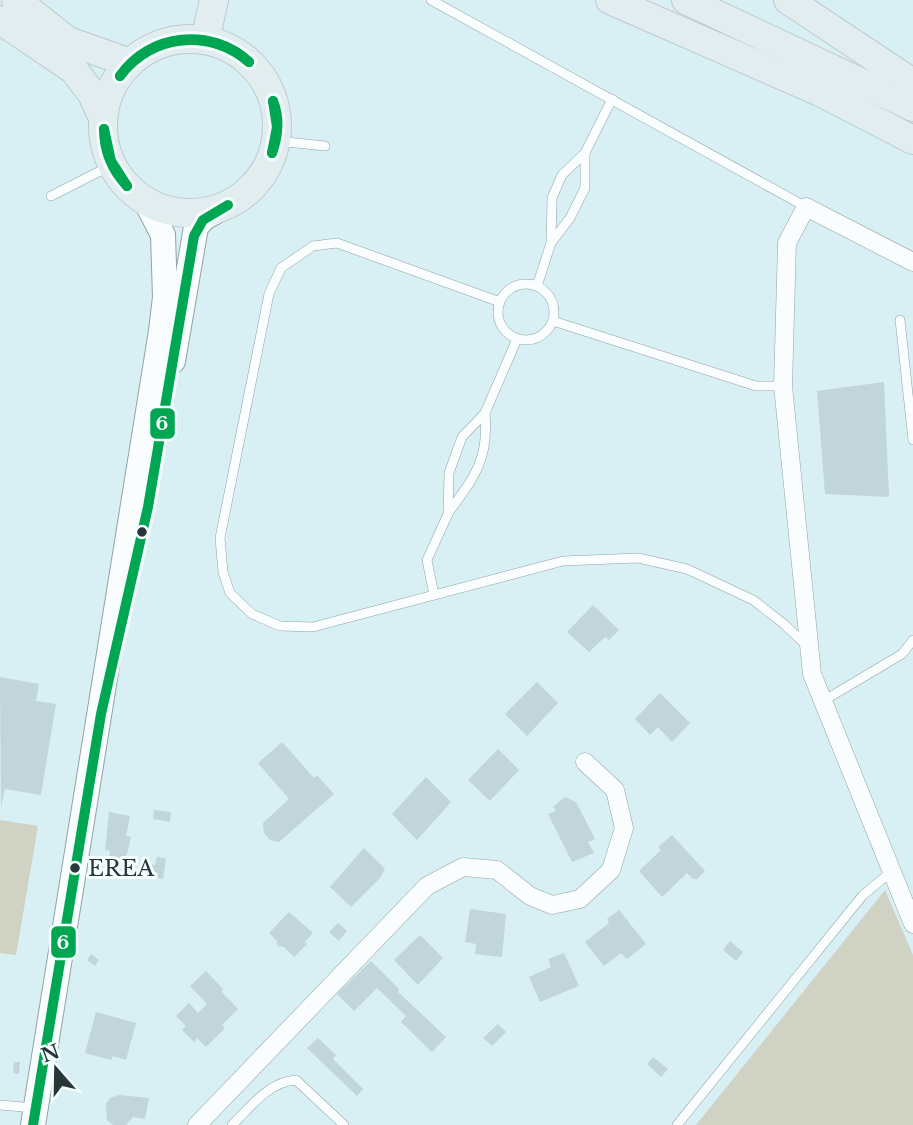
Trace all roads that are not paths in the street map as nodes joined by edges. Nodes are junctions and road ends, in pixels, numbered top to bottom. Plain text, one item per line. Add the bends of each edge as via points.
1 (16, 0) edge
2 (214, 0) edge
3 (431, 0) edge
4 (610, 0) edge
5 (686, 0) edge
6 (788, 0) edge
7 (0, 20) edge
8 (205, 40) junction
9 (130, 63) junction
10 (913, 83) edge
11 (612, 99) junction
12 (913, 107) edge
13 (103, 118) junction
14 (913, 140) edge
15 (277, 141) junction
16 (325, 146) dead end
17 (585, 153) junction
18 (112, 165) junction
19 (51, 196) dead end
20 (145, 200) junction
21 (228, 205) junction
22 (806, 207) junction
23 (551, 243) junction
24 (913, 262) edge
25 (537, 286) junction
26 (500, 302) junction
27 (900, 320) dead end
28 (553, 321) junction
29 (517, 340) junction
30 (783, 386) junction
31 (485, 413) junction
32 (913, 440) edge
33 (448, 513) junction
34 (434, 595) junction
35 (913, 640) edge
36 (810, 650) junction
37 (823, 701) junction
38 (101, 714) junction
39 (584, 762) dead end
40 (891, 872) junction
41 (913, 924) edge
42 (0, 1105) edge
43 (34, 1117) edge
44 (197, 1125) edge
45 (232, 1125) edge
46 (344, 1125) edge
47 (677, 1125) edge

1 - 9 main road via 68,41
2 - 8 main road
3 - 11 lane
4 - 14 main road via 820,92
5 - 12 main road
6 - 10 main road
7 - 13 main road via 74,70
8 - 9 main road via 178,40 152,47
8 - 15 main road via 231,48 253,65 269,88 277,114
9 - 13 main road via 108,97
11 - 17 lane
11 - 22 lane
13 - 18 main road via 104,142
15 - 16 lane
15 - 21 main road via 267,167 251,189
17 - 23 lane via 585,188
17 - 23 lane via 562,175 552,198
18 - 19 lane
18 - 20 main road via 126,185
20 - 21 main road via 186,213
20 - 38 main road via 163,235 165,297
21 - 38 main road via 196,227 148,507
22 - 24 street
22 - 30 street via 787,243
23 - 25 lane
25 - 26 lane via 516,286
25 - 28 lane via 551,299
26 - 29 lane via 502,328
26 - 34 lane via 337,243 313,246 281,268 269,294 220,538 230,593 252,614 280,626 313,627
27 - 32 lane
28 - 29 lane via 537,339
28 - 30 lane via 756,386
29 - 31 lane
30 - 36 street
31 - 33 lane via 487,437 477,474
31 - 33 lane via 462,437 449,473
33 - 34 lane via 427,560
34 - 36 lane via 563,561 638,558 687,569 753,600
35 - 37 lane via 902,654
36 - 37 street via 812,674
37 - 40 street
38 - 43 main road
39 - 44 street via 615,790 624,828 611,870 596,885 580,899 552,905 530,896 496,870 463,867 428,886
40 - 41 street
40 - 47 lane via 863,895
42 - 43 lane
45 - 46 lane via 268,1090 296,1080

